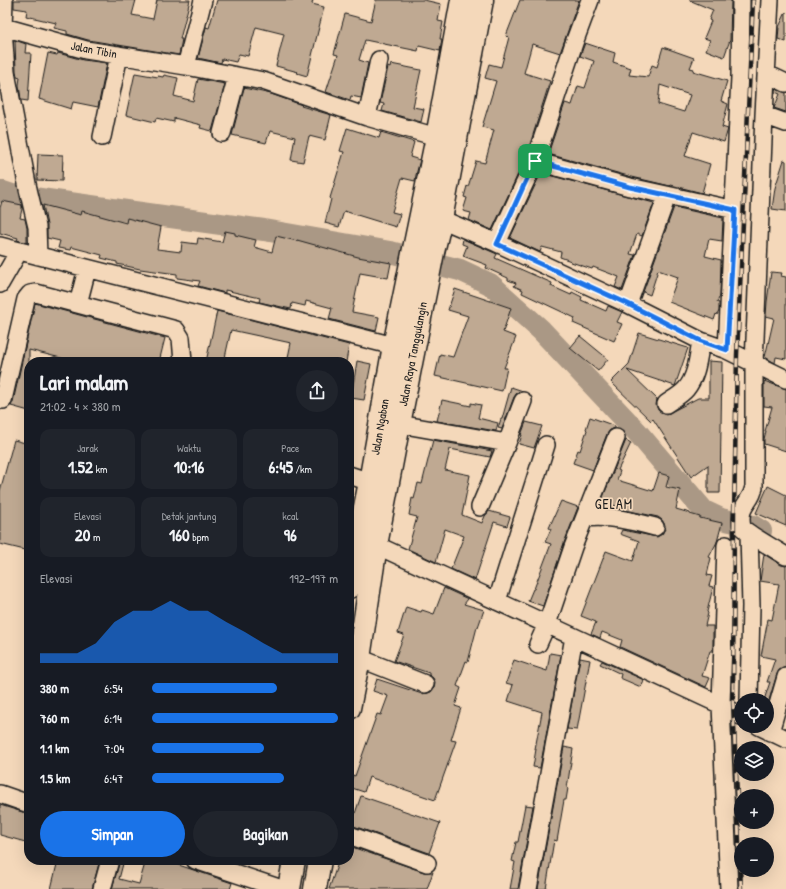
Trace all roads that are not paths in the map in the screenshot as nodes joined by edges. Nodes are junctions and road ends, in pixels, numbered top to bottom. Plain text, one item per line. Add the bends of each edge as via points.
1 (4, 0) edge
2 (204, 0) edge
3 (462, 0) edge
4 (482, 0) edge
5 (590, 0) edge
6 (741, 0) edge
7 (770, 0) edge
8 (2, 27) edge
9 (119, 55) junction
10 (380, 60) dead end
11 (186, 66) junction
12 (767, 74) junction
13 (237, 76) junction
14 (786, 83) edge
15 (764, 115) junction
16 (367, 117) junction
17 (786, 123) edge
18 (222, 133) dead end
19 (102, 137) dead end
20 (437, 137) junction
21 (535, 161) junction
22 (668, 196) junction
23 (735, 210) junction
24 (441, 219) junction
25 (497, 244) junction
26 (0, 246) edge
27 (19, 251) junction
28 (38, 256) junction
29 (422, 257) junction
30 (87, 269) junction
31 (2, 276) edge
32 (78, 304) junction
33 (628, 304) junction
34 (701, 341) junction
35 (394, 346) junction
36 (727, 350) junction
37 (183, 357) edge
38 (754, 364) junction
39 (786, 379) edge
40 (3, 400) dead end
41 (523, 401) dead end
42 (666, 404) dead end
43 (399, 424) junction
44 (616, 438) dead end
45 (507, 444) junction
46 (546, 445) dead end
47 (354, 477) edge
48 (370, 482) junction
49 (480, 507) dead end
50 (585, 518) junction
51 (744, 526) junction
52 (655, 528) dead end
53 (376, 545) junction
54 (726, 545) dead end
55 (786, 556) edge
56 (354, 562) edge
57 (496, 601) junction
58 (547, 624) junction
59 (574, 637) junction
60 (538, 644) dead end
61 (359, 658) junction
62 (786, 677) edge
63 (354, 683) edge
64 (425, 684) dead end
65 (749, 693) edge
66 (722, 705) junction
67 (774, 705) edge
68 (734, 712) edge
69 (773, 733) edge
70 (786, 739) edge
71 (0, 794) edge
72 (24, 802) edge
73 (354, 838) edge
74 (427, 863) dead end
75 (109, 865) edge
76 (210, 865) edge
77 (293, 865) edge
78 (319, 865) edge
79 (102, 889) edge
80 (282, 889) edge
81 (289, 889) edge
82 (315, 889) edge
83 (528, 889) edge
84 (729, 889) edge

1 - 8 street
2 - 11 street
3 - 20 highway, Jalan Raya Tanggulangin
4 - 24 highway, Jalan Raya Tanggulangin
5 - 21 street
6 - 23 street
7 - 12 street
8 - 9 street, Jalan Tibin via 86,50
8 - 28 street via 6,72 37,226
9 - 11 street, Jalan Tibin
9 - 19 street
10 - 16 street
11 - 13 street, Jalan Tibin
12 - 14 street
12 - 15 street
13 - 16 street, Jalan Tibin via 263,81
13 - 18 street
15 - 17 street
15 - 38 street
16 - 20 street, Jalan Tibin
20 - 29 highway, Jalan Raya Tanggulangin
21 - 22 street
21 - 25 street
22 - 23 street
22 - 33 street
23 - 36 street
24 - 25 street
24 - 29 highway, Jalan Raya Tanggulangin
25 - 33 street
26 - 27 street
27 - 28 street
27 - 31 street
28 - 30 street
29 - 35 highway, Jalan Ngaban
29 - 43 highway, Jalan Raya Tanggulangin
30 - 32 street
30 - 35 street
32 - 37 street via 176,330 181,338
32 - 40 street via 36,293 30,294 26,299
33 - 34 street
34 - 36 street
34 - 42 street via 691,380 683,391
35 - 48 highway, Jalan Ngaban
36 - 38 street
38 - 39 street
38 - 51 street via 754,486 753,495 742,511
41 - 45 street
43 - 45 street
43 - 53 highway, Jalan Raya Tanggulangin
44 - 50 street
45 - 49 street
46 - 57 street
47 - 48 street
48 - 56 highway, Jalan Ngaban
50 - 52 street via 614,518
50 - 58 street
51 - 55 street
51 - 65 street via 751,606
53 - 57 street
53 - 61 highway, Jalan Raya Tanggulangin
54 - 66 street
57 - 58 street
58 - 59 street
58 - 60 street
59 - 66 street
59 - 83 street
61 - 63 highway, Jalan Raya Tanggulangin
61 - 64 street
62 - 67 street
66 - 68 street
66 - 84 street
69 - 70 street
71 - 72 street
73 - 74 street
75 - 79 street
76 - 80 street
77 - 81 highway
78 - 82 highway

